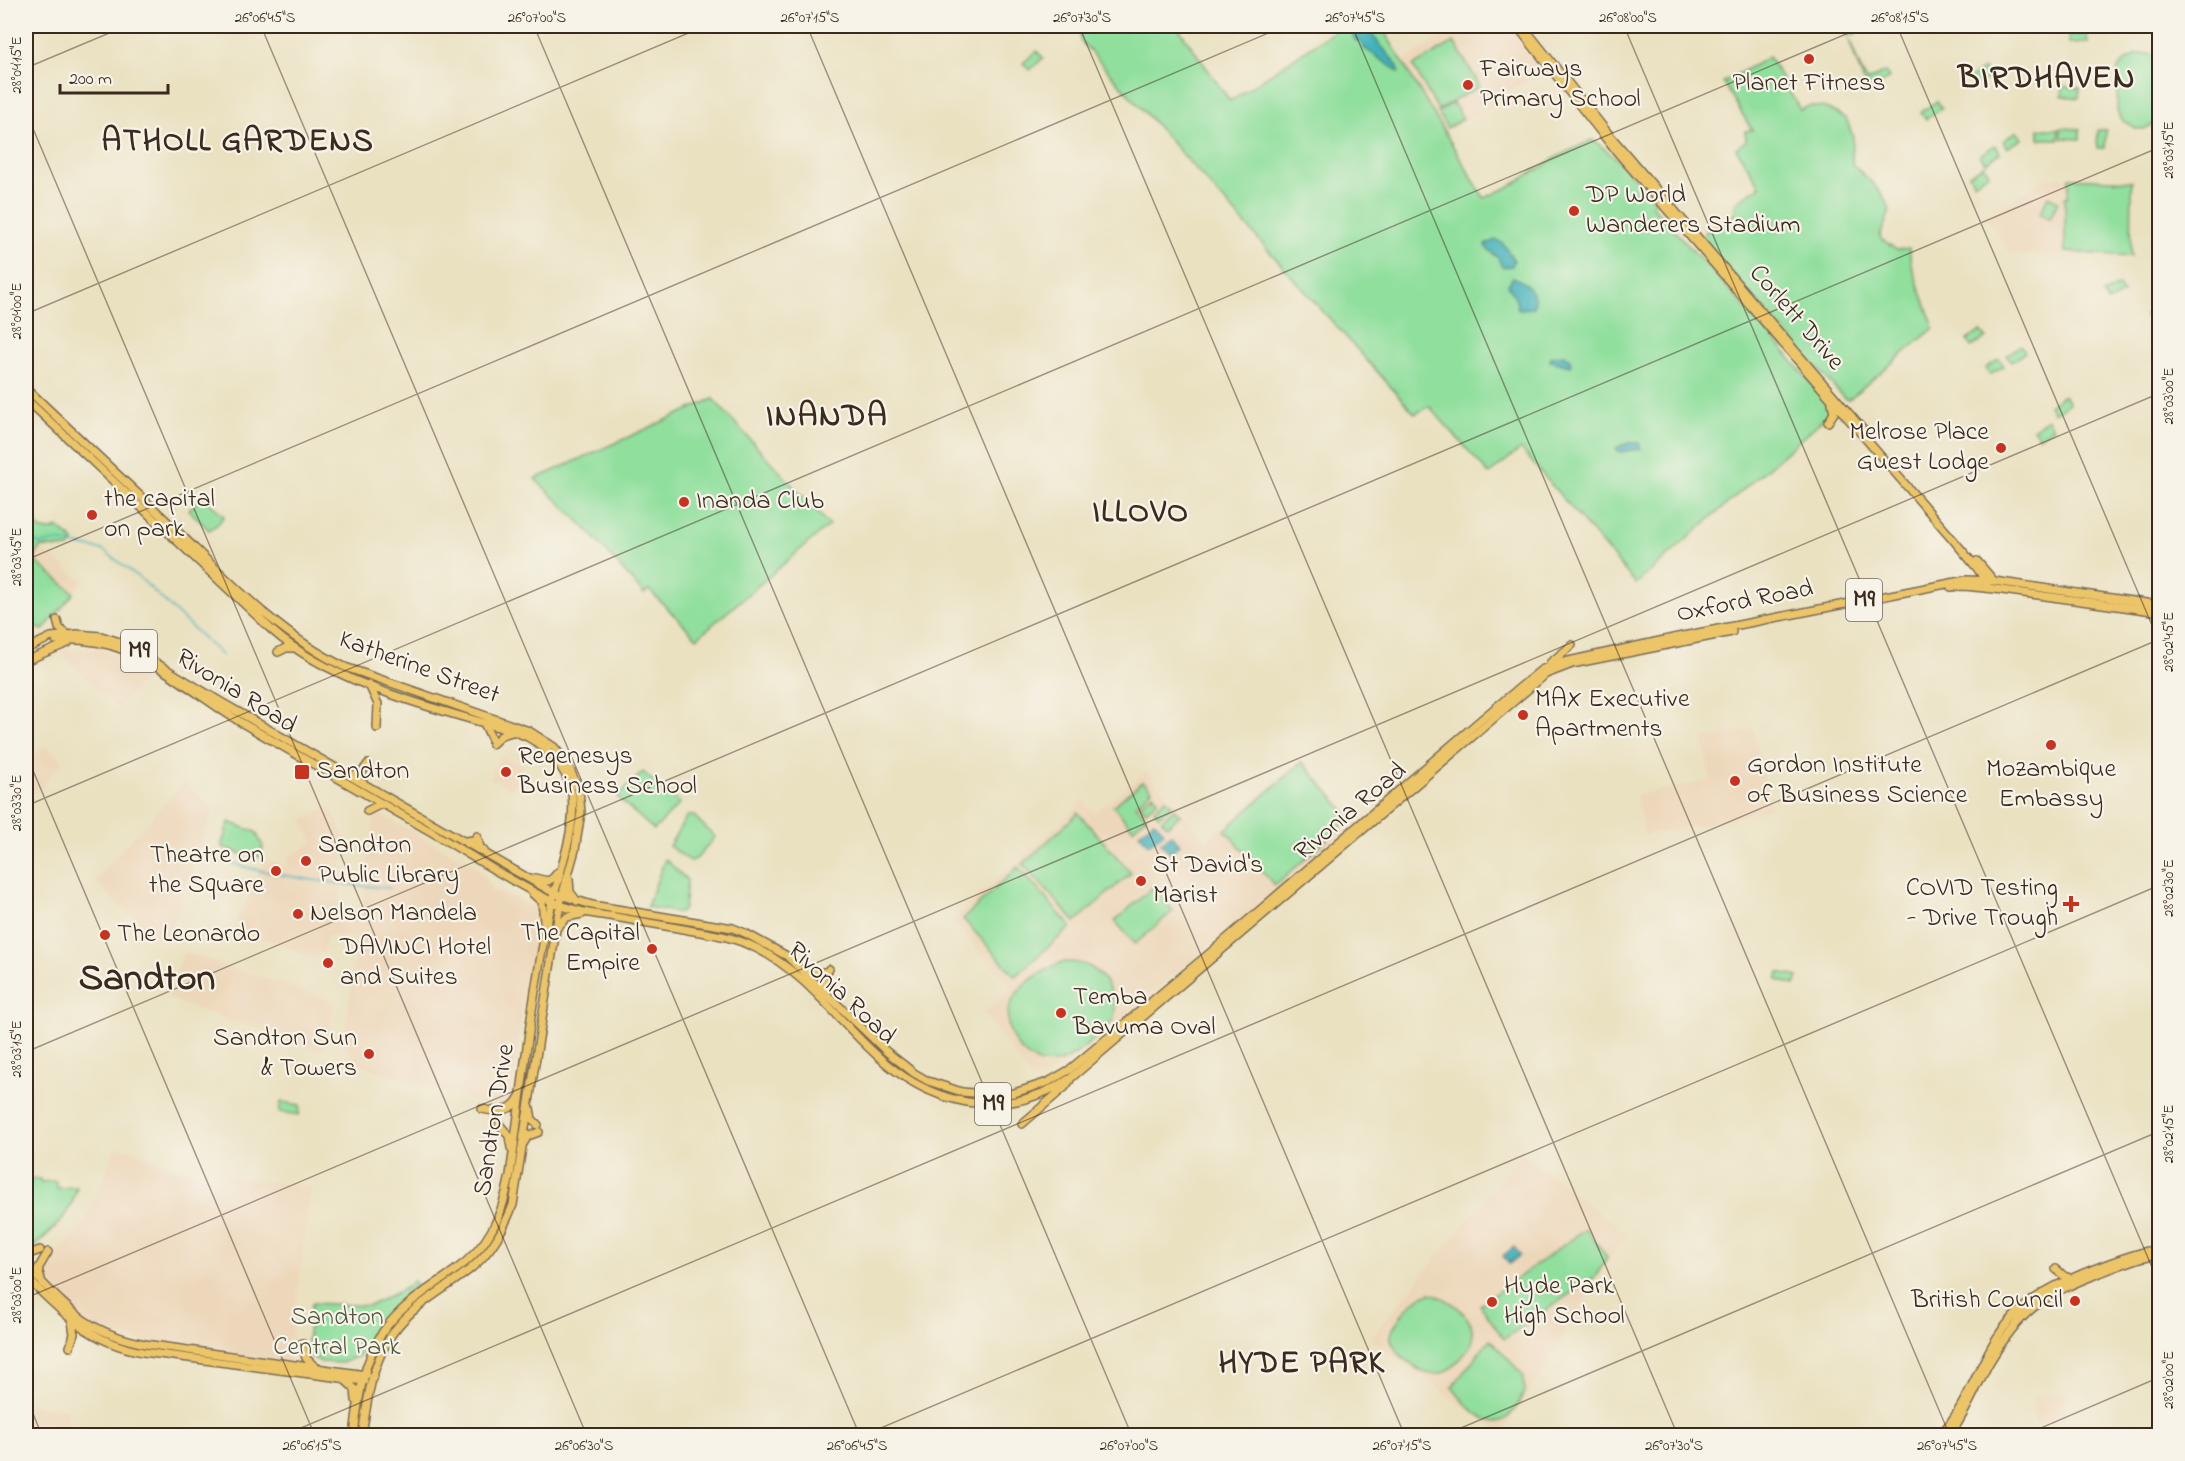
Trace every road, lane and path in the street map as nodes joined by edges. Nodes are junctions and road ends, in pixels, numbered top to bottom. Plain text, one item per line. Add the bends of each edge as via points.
1 (1517, 26) edge
2 (1523, 26) edge
3 (26, 388) edge
4 (1828, 396) junction
5 (26, 399) edge
6 (1828, 422) dead end
7 (154, 515) junction
8 (1977, 568) junction
9 (1972, 579) junction
10 (1985, 580) junction
11 (1995, 585) junction
12 (2160, 605) edge
13 (2145, 607) junction
14 (2160, 612) edge
15 (57, 620) dead end
16 (68, 635) junction
17 (45, 638) junction
18 (76, 640) junction
19 (1572, 645) dead end
20 (295, 648) junction
21 (26, 649) edge
22 (278, 652) dead end
23 (28, 661) edge
24 (1541, 670) junction
25 (369, 685) junction
26 (1526, 687) junction
27 (484, 723) junction
28 (376, 728) dead end
29 (512, 732) junction
30 (283, 737) junction
31 (311, 764) junction
32 (368, 764) dead end
33 (343, 772) junction
34 (381, 804) junction
35 (367, 811) dead end
36 (424, 819) junction
37 (436, 835) junction
38 (575, 850) junction
39 (561, 867) junction
40 (522, 879) junction
41 (552, 897) junction
42 (561, 901) junction
43 (577, 901) junction
44 (606, 916) junction
45 (554, 939) junction
46 (542, 950) junction
47 (799, 966) junction
48 (829, 995) junction
49 (1092, 1060) junction
50 (1071, 1078) junction
51 (1048, 1082) junction
52 (522, 1089) junction
53 (529, 1094) junction
54 (482, 1109) dead end
55 (499, 1124) dead end
56 (1022, 1124) dead end
57 (521, 1152) junction
58 (510, 1175) junction
59 (2160, 1251) edge
60 (26, 1255) edge
61 (26, 1266) edge
62 (2056, 1269) dead end
63 (26, 1277) edge
64 (2070, 1278) junction
65 (43, 1283) junction
66 (26, 1284) edge
67 (36, 1288) junction
68 (72, 1322) junction
69 (302, 1343) dead end
70 (70, 1347) dead end
71 (371, 1355) junction
72 (317, 1368) junction
73 (332, 1370) junction
74 (342, 1378) junction
75 (367, 1378) junction
76 (355, 1424) junction
77 (354, 1436) edge
78 (362, 1436) edge
79 (1939, 1436) edge
80 (1949, 1436) edge

1 - 4 main road, Corlett Drive via 1590,120
2 - 11 main road, Corlett Drive via 1607,132
3 - 7 main road, Katherine Street
4 - 6 main road via 1834,408
4 - 8 main road, Corlett Drive
5 - 7 main road, Katherine Street
7 - 20 main road, Katherine Street
7 - 38 main road, Katherine Street via 277,623 321,655 395,686 519,726 554,747 567,762 579,790 581,812
8 - 9 main road
8 - 10 main road, Corlett Drive
9 - 10 main road, Oxford Road / M9
9 - 24 main road, Oxford Road / M9 via 1571,659
10 - 11 main road, Corlett Drive via 1989,586
11 - 13 main road, Oxford Road / M9
11 - 26 main road, Oxford Road / M9 via 1953,586 1580,662 1546,674
12 - 13 main road, Oxford Road / M9
13 - 14 main road, Oxford Road / M9
15 - 16 main road via 59,628
16 - 17 main road, Rivonia Road / M9
16 - 30 main road, Rivonia Road / M9 via 101,636 131,646
17 - 18 main road, Rivonia Road / M9
17 - 21 main road, Rivonia Road / M9
17 - 23 main road
18 - 23 main road
18 - 31 main road, Rivonia Road / M9 via 113,645 142,659
19 - 24 main road
20 - 22 main road
20 - 25 main road, Katherine Street
24 - 26 main road, Oxford Road / M9
25 - 27 main road, Katherine Street
25 - 28 main road via 378,704
26 - 49 main road, Rivonia Road / M9 via 1388,810
26 - 51 main road, Rivonia Road / M9 via 1483,718 1069,1070
27 - 29 main road, Katherine Street
27 - 29 main road via 493,743
29 - 39 main road, Katherine Street via 550,754 568,780 572,817
30 - 31 main road via 310,758
30 - 33 main road, Rivonia Road / M9
31 - 34 main road, Rivonia Road / M9
32 - 33 main road via 358,776
33 - 36 main road, Rivonia Road / M9
34 - 35 main road
34 - 37 main road, Rivonia Road / M9
36 - 37 main road
36 - 40 main road, Rivonia Road / M9 via 463,841 470,842 477,836 488,855
37 - 40 main road, Rivonia Road / M9
38 - 42 main road, Katherine Street
38 - 43 main road via 568,885
39 - 40 main road via 549,881
39 - 41 main road, Katherine Street
40 - 41 main road, Rivonia Road / M9
40 - 46 main road via 543,906
41 - 42 main road, Rivonia Road / M9
41 - 46 main road, Sandton Drive
42 - 43 main road, Rivonia Road / M9
42 - 44 main road, Rivonia Road / M9
42 - 45 main road, Sandton Drive
43 - 47 main road, Rivonia Road / M9 via 733,928 775,947
44 - 45 main road via 570,915 560,922
44 - 50 main road, Rivonia Road / M9 via 718,934 765,953 806,984 891,1069 935,1094 978,1104 1015,1102
45 - 53 main road, Sandton Drive
46 - 52 main road, Sandton Drive
47 - 48 main road, Rivonia Road / M9
47 - 48 main road via 811,972 827,970 822,982
48 - 51 main road, Rivonia Road / M9 via 887,1052 928,1081 962,1092 996,1095
49 - 50 main road, Rivonia Road / M9
49 - 51 main road
50 - 56 main road
52 - 54 main road via 511,1108
52 - 58 main road, Sandton Drive
53 - 57 main road, Sandton Drive
53 - 57 main road via 531,1116 538,1128 526,1139
55 - 58 main road via 510,1141
57 - 75 main road, Sandton Drive via 513,1205 499,1236 471,1268 407,1316 387,1341
58 - 71 main road, Sandton Drive via 503,1208 487,1239 463,1265 404,1308 385,1329
59 - 64 main road via 2133,1255
59 - 80 main road via 2070,1284 2032,1307 1996,1352
60 - 65 main road via 44,1251 38,1269
61 - 65 main road
62 - 64 main road
63 - 67 main road
64 - 79 main road via 2045,1291 2008,1323
65 - 72 main road via 79,1318 125,1339
66 - 67 main road
67 - 68 main road
68 - 70 main road
68 - 74 main road via 134,1350
69 - 72 main road via 306,1358
71 - 73 main road via 361,1366
71 - 75 main road, Sandton Drive
72 - 73 main road
73 - 75 main road
74 - 75 main road
74 - 76 main road via 356,1393
75 - 76 main road, Sandton Drive
75 - 78 main road, Sandton Drive
76 - 77 main road, Sandton Drive

